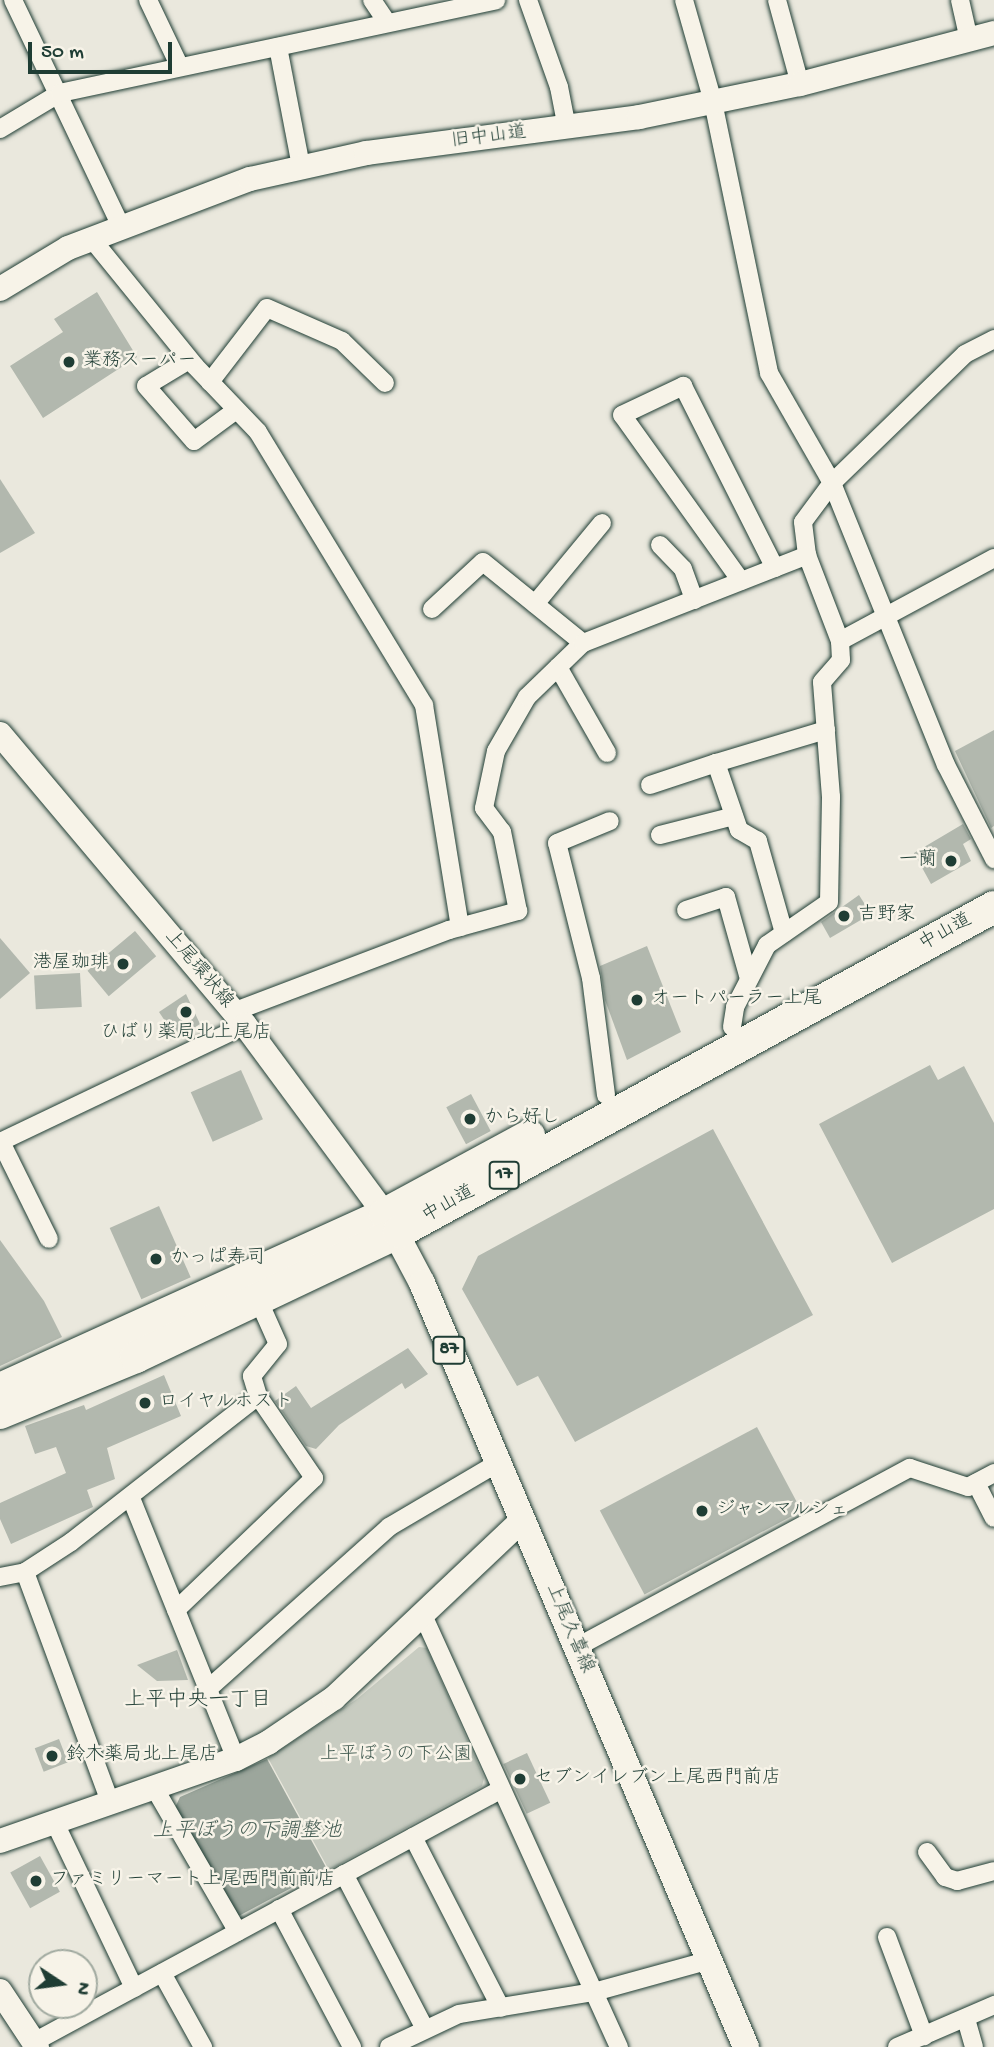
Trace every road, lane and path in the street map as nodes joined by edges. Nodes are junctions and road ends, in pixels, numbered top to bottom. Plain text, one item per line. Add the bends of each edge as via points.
1 (13, 0) edge
2 (148, 0) edge
3 (372, 0) edge
4 (496, 0) edge
5 (528, 0) edge
6 (684, 0) edge
7 (777, 0) edge
8 (960, 0) edge
9 (386, 21) junction
10 (994, 33) edge
11 (969, 40) junction
12 (278, 47) junction
13 (180, 67) junction
14 (800, 84) junction
15 (60, 93) junction
16 (713, 102) junction
17 (567, 128) junction
18 (0, 129) edge
19 (301, 166) junction
20 (121, 226) junction
21 (91, 238) junction
22 (0, 289) edge
23 (994, 338) edge
24 (189, 360) junction
25 (210, 382) junction
26 (385, 383) dead end
27 (236, 410) junction
28 (832, 482) junction
29 (602, 523) dead end
30 (660, 545) dead end
31 (807, 555) junction
32 (994, 558) edge
33 (775, 568) junction
34 (741, 581) junction
35 (694, 600) junction
36 (535, 604) junction
37 (432, 609) dead end
38 (886, 614) junction
39 (840, 641) junction
40 (583, 643) junction
41 (558, 667) junction
42 (826, 730) junction
43 (0, 734) edge
44 (607, 753) dead end
45 (716, 763) junction
46 (650, 785) dead end
47 (734, 816) junction
48 (610, 821) dead end
49 (660, 835) dead end
50 (994, 859) edge
51 (994, 883) edge
52 (994, 906) edge
53 (686, 910) dead end
54 (460, 927) junction
55 (784, 933) junction
56 (749, 979) junction
57 (239, 1019) junction
58 (732, 1027) junction
59 (606, 1095) junction
60 (0, 1142) edge
61 (392, 1223) junction
62 (49, 1239) dead end
63 (258, 1299) junction
64 (0, 1389) edge
65 (258, 1396) junction
66 (0, 1413) edge
67 (496, 1464) junction
68 (994, 1474) edge
69 (976, 1483) junction
70 (131, 1498) junction
71 (521, 1516) junction
72 (994, 1518) edge
73 (25, 1572) junction
74 (0, 1577) edge
75 (176, 1610) junction
76 (422, 1613) junction
77 (577, 1647) junction
78 (208, 1689) junction
79 (236, 1759) junction
80 (155, 1789) junction
81 (500, 1790) junction
82 (111, 1804) junction
83 (55, 1823) junction
84 (413, 1837) junction
85 (0, 1841) edge
86 (927, 1852) dead end
87 (994, 1871) edge
88 (344, 1874) junction
89 (279, 1909) junction
90 (238, 1931) junction
91 (887, 1937) dead end
92 (710, 1961) junction
93 (162, 1973) junction
94 (134, 1988) junction
95 (0, 1991) edge
96 (594, 1992) junction
97 (994, 2005) edge
98 (501, 2008) junction
99 (966, 2019) junction
100 (425, 2029) junction
101 (924, 2036) junction
102 (36, 2045) edge
103 (203, 2047) edge
104 (352, 2047) edge
105 (389, 2047) edge
106 (619, 2047) edge
107 (746, 2047) edge
108 (897, 2047) edge
109 (974, 2047) edge

1 - 15 street
2 - 13 street
3 - 9 street
4 - 9 street
5 - 17 street via 559,87
6 - 16 street
7 - 14 street
8 - 11 street
9 - 12 street
10 - 11 main road, 旧中山道
11 - 14 main road, 旧中山道
12 - 13 street
12 - 19 street
13 - 15 street
14 - 16 main road, 旧中山道
15 - 18 street
15 - 20 street
16 - 17 main road, 旧中山道
16 - 28 street via 769,373
17 - 19 main road, 旧中山道
19 - 20 main road, 旧中山道
20 - 21 main road, 旧中山道
21 - 22 main road, 旧中山道
21 - 24 street
23 - 28 street via 965,354
24 - 25 street
24 - 27 street via 146,386 194,442
25 - 26 street via 267,308 342,341
25 - 27 street
27 - 54 street via 258,432 424,705
28 - 31 street via 803,522
28 - 38 street
29 - 36 street
30 - 35 street via 683,569
31 - 33 street
31 - 39 street
32 - 38 street
33 - 34 street
33 - 34 street via 683,386 622,415
34 - 35 street
35 - 40 street
36 - 37 street via 483,562
36 - 40 street
38 - 39 street
38 - 50 street via 946,765
39 - 42 street via 841,660 822,682
40 - 41 street
41 - 44 street
41 - 54 street via 527,696 496,751 484,808 502,832 518,911
42 - 45 street
42 - 55 street via 830,902
43 - 57 main road, 上尾環状線
45 - 46 street
45 - 47 street
47 - 49 street
47 - 55 street via 739,830 758,841
48 - 59 street via 557,843 591,978
51 - 58 highway, 中山道 / 17
52 - 61 highway, 中山道 / 17
53 - 56 street via 726,897
54 - 57 street
55 - 56 street via 767,946
56 - 58 street
57 - 60 street
57 - 61 main road, 上尾環状線
58 - 59 highway, 中山道 / 17
59 - 61 highway, 中山道 / 17
60 - 62 street
61 - 63 highway, 中山道 / 17
61 - 64 highway, 中山道 / 17
61 - 67 main road, 上尾久喜線 / 87
63 - 65 street via 278,1344 252,1376
63 - 66 highway, 中山道 / 17
65 - 70 street
65 - 75 street via 314,1478
67 - 71 main road, 上尾久喜線 / 87
67 - 78 street via 390,1527
68 - 69 street
69 - 72 street
69 - 77 street via 968,1487 910,1468
70 - 73 street
70 - 75 street
71 - 76 main road
71 - 77 main road, 上尾久喜線 / 87
73 - 74 street
73 - 82 street
75 - 78 street
76 - 79 main road via 334,1698
76 - 81 street
77 - 92 main road, 上尾久喜線 / 87
78 - 79 street
79 - 80 main road
80 - 82 main road
80 - 90 street
81 - 84 street
81 - 96 street
82 - 83 main road
83 - 85 main road
83 - 94 street
84 - 88 street
84 - 98 street
86 - 87 street via 945,1877 957,1881
88 - 89 street
88 - 100 street
89 - 90 street
89 - 104 street
90 - 93 street
91 - 101 street
92 - 96 street
92 - 107 main road, 上尾久喜線 / 87
93 - 94 street
93 - 103 street
94 - 102 street
95 - 102 main road
96 - 98 street
96 - 106 street
97 - 99 street
98 - 100 street via 459,2014
99 - 101 street
99 - 109 street
100 - 105 street
101 - 108 street

